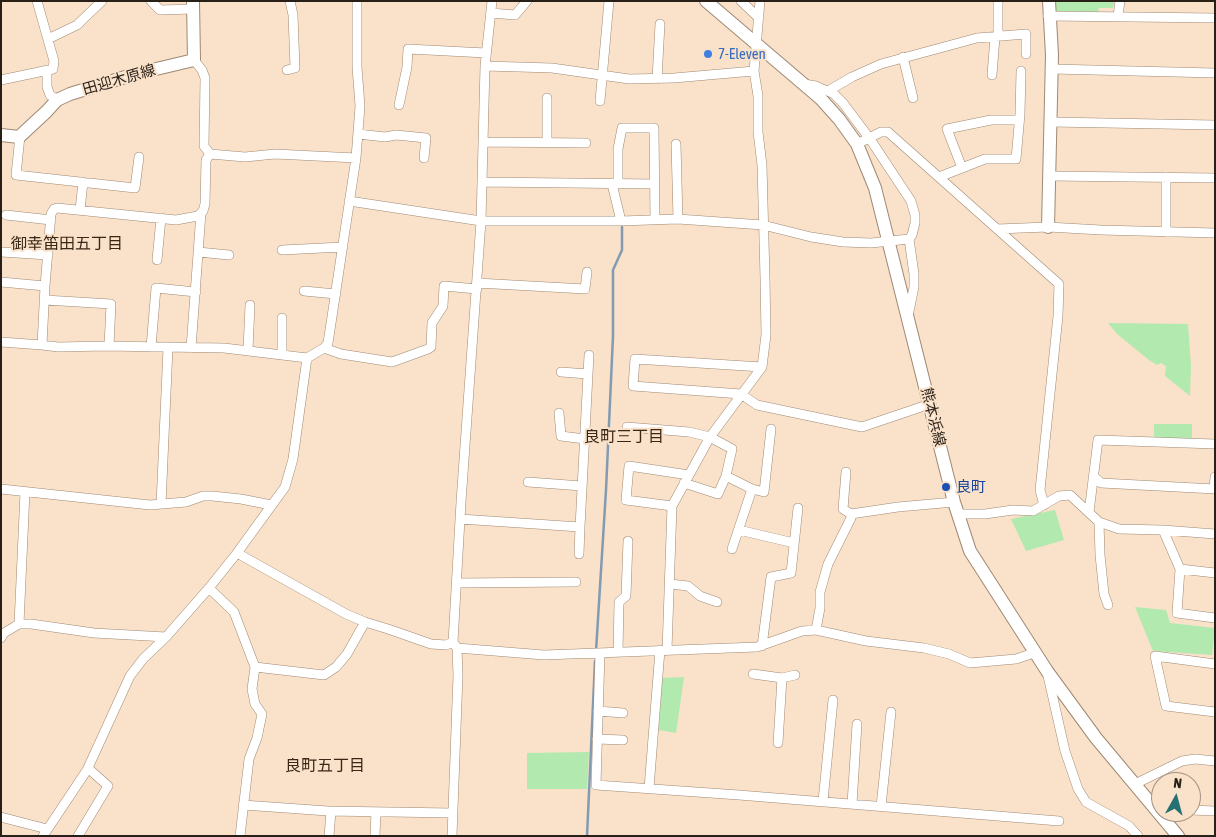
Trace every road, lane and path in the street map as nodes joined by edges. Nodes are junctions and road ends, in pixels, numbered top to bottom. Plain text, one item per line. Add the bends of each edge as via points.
1 (37, 1) edge
2 (102, 1) edge
3 (151, 1) edge
4 (290, 1) edge
5 (357, 1) edge
6 (492, 1) edge
7 (527, 1) edge
8 (609, 1) edge
9 (706, 1) edge
10 (741, 1) edge
11 (760, 1) edge
12 (998, 1) edge
13 (1048, 1) edge
14 (1120, 1) edge
15 (193, 4) edge
16 (491, 13) junction
17 (1048, 16) junction
18 (1118, 16) junction
19 (759, 18) junction
20 (1215, 18) edge
21 (660, 24) dead end
22 (996, 36) junction
23 (48, 39) junction
24 (758, 46) junction
25 (486, 53) junction
26 (1026, 54) dead end
27 (903, 57) junction
28 (194, 60) junction
29 (485, 66) junction
30 (1052, 69) junction
31 (287, 70) dead end
32 (48, 71) junction
33 (754, 71) junction
34 (1022, 71) dead end
35 (1215, 73) edge
36 (992, 75) dead end
37 (603, 76) junction
38 (657, 78) junction
39 (1, 80) edge
40 (803, 84) junction
41 (828, 91) junction
42 (547, 98) dead end
43 (913, 98) dead end
44 (57, 100) junction
45 (600, 101) dead end
46 (399, 105) dead end
47 (1018, 120) junction
48 (1051, 122) junction
49 (1215, 125) edge
50 (358, 134) junction
51 (1, 135) edge
52 (20, 136) junction
53 (870, 139) junction
54 (483, 142) junction
55 (547, 143) junction
56 (586, 143) dead end
57 (676, 144) dead end
58 (857, 144) junction
59 (210, 154) junction
60 (139, 157) dead end
61 (356, 158) junction
62 (424, 158) dead end
63 (962, 168) junction
64 (1049, 176) junction
65 (1166, 177) junction
66 (939, 178) junction
67 (1215, 178) edge
68 (83, 182) junction
69 (482, 182) junction
70 (615, 184) junction
71 (655, 184) junction
72 (349, 201) junction
73 (80, 210) junction
74 (201, 213) junction
75 (6, 215) dead end
76 (161, 218) junction
77 (678, 218) junction
78 (655, 219) junction
79 (51, 220) junction
80 (481, 221) junction
81 (621, 221) junction
82 (763, 225) junction
83 (1048, 227) junction
84 (997, 229) junction
85 (1166, 232) junction
86 (1215, 233) edge
87 (909, 239) junction
88 (888, 242) junction
89 (343, 247) junction
90 (282, 250) dead end
91 (1, 252) edge
92 (198, 252) junction
93 (229, 254) dead end
94 (48, 255) junction
95 (157, 260) dead end
96 (588, 272) dead end
97 (1, 282) edge
98 (45, 286) junction
99 (477, 286) junction
100 (304, 291) dead end
101 (196, 292) junction
102 (336, 294) junction
103 (45, 300) junction
104 (250, 305) dead end
105 (908, 317) junction
106 (282, 318) dead end
107 (1, 342) edge
108 (42, 345) junction
109 (109, 346) junction
110 (151, 347) junction
111 (168, 348) junction
112 (191, 348) junction
113 (324, 348) junction
114 (248, 350) junction
115 (282, 354) junction
116 (588, 355) dead end
117 (307, 358) junction
118 (762, 367) junction
119 (561, 372) dead end
120 (588, 374) junction
121 (741, 394) junction
122 (930, 404) junction
123 (559, 413) dead end
124 (627, 427) dead end
125 (771, 429) dead end
126 (710, 436) junction
127 (585, 439) junction
128 (1215, 444) edge
129 (846, 472) dead end
130 (726, 476) junction
131 (1093, 476) junction
132 (1215, 477) edge
133 (687, 479) junction
134 (528, 482) dead end
135 (1101, 483) junction
136 (582, 486) junction
137 (1, 489) edge
138 (752, 489) junction
139 (1214, 489) edge
140 (1091, 491) junction
141 (25, 492) junction
142 (954, 502) junction
143 (161, 504) junction
144 (271, 505) junction
145 (1044, 505) junction
146 (672, 506) junction
147 (798, 508) dead end
148 (1088, 512) junction
149 (851, 514) junction
150 (960, 514) junction
151 (460, 519) junction
152 (1099, 522) junction
153 (580, 527) junction
154 (738, 530) junction
155 (1163, 530) junction
156 (1215, 534) edge
157 (628, 541) dead end
158 (794, 543) junction
159 (732, 549) dead end
160 (237, 553) junction
161 (579, 554) dead end
162 (1180, 569) junction
163 (1215, 573) edge
164 (576, 582) dead end
165 (456, 583) junction
166 (670, 584) junction
167 (210, 588) junction
168 (717, 602) dead end
169 (1108, 605) dead end
170 (1215, 618) edge
171 (365, 622) junction
172 (19, 624) junction
173 (816, 630) junction
174 (166, 636) junction
175 (1, 638) edge
176 (455, 645) junction
177 (762, 646) junction
178 (663, 650) junction
179 (618, 652) junction
180 (597, 653) junction
181 (1034, 653) junction
182 (1215, 664) edge
183 (255, 667) junction
184 (1047, 671) junction
185 (753, 674) dead end
186 (795, 675) dead end
187 (782, 678) junction
188 (833, 700) dead end
189 (598, 711) junction
190 (891, 712) dead end
191 (1215, 712) edge
192 (623, 713) dead end
193 (858, 724) dead end
194 (597, 738) junction
195 (623, 740) dead end
196 (778, 744) dead end
197 (1215, 761) edge
198 (88, 768) junction
199 (1135, 784) junction
200 (649, 788) junction
201 (823, 801) junction
202 (1151, 802) edge
203 (852, 804) junction
204 (243, 805) junction
205 (881, 806) junction
206 (1201, 810) edge
207 (1215, 811) edge
208 (331, 812) junction
209 (376, 812) junction
210 (452, 813) junction
211 (1, 817) edge
212 (1059, 822) dead end
213 (1167, 822) edge
214 (45, 832) edge
215 (80, 835) edge
216 (240, 836) edge
217 (329, 836) edge
218 (375, 836) edge
219 (452, 836) edge
220 (1138, 836) edge
221 (1178, 836) edge

1 - 23 street
2 - 23 street via 76,25
3 - 15 street via 160,10
4 - 31 street via 295,68
5 - 50 street
6 - 16 street
7 - 16 street via 515,15
8 - 37 street
9 - 24 main road, 熊本浜線
10 - 19 street
11 - 19 street
12 - 22 street
13 - 17 main road
14 - 18 street
15 - 28 main road
16 - 25 street
17 - 18 street
17 - 30 main road
18 - 20 street
19 - 24 street
21 - 38 street
22 - 26 street via 1026,34
22 - 27 street
22 - 36 street
23 - 32 street via 54,61 53,69
24 - 33 street
24 - 40 main road, 熊本浜線
25 - 29 street
25 - 46 street via 408,49
27 - 41 street via 852,77
27 - 43 street
28 - 44 main road, 田迎木原線 via 135,74
28 - 59 street via 205,78 204,146
29 - 37 street via 552,68
29 - 54 street
30 - 35 street
30 - 48 main road
32 - 39 street
32 - 44 street via 47,87
33 - 38 street
33 - 82 street via 758,96
34 - 47 street
37 - 38 street
37 - 45 street
40 - 41 street
40 - 58 main road, 熊本浜線 via 821,99
41 - 53 street via 843,102
42 - 55 street
44 - 52 main road, 田迎木原線
47 - 63 street via 1016,159 985,159
47 - 63 street via 991,120 947,129
48 - 49 street
48 - 64 main road
50 - 61 street
50 - 62 street via 426,138
51 - 52 main road
52 - 68 street via 16,175
53 - 58 street
53 - 66 street via 881,132 888,132
53 - 87 street via 911,201 915,223
54 - 55 street
54 - 69 street
55 - 56 street
57 - 77 street
58 - 88 main road, 熊本浜線 via 875,188
59 - 61 street
59 - 74 street via 206,160 205,204
60 - 68 street via 135,188
61 - 72 street
63 - 66 street
64 - 65 street
64 - 83 main road
65 - 67 street
65 - 85 street
66 - 84 street
68 - 73 street
69 - 70 street
69 - 80 street
70 - 71 street
70 - 71 street via 622,128 654,128
70 - 81 street
71 - 78 street
72 - 80 street
72 - 89 street
73 - 76 street
73 - 79 street via 57,208 51,214
74 - 76 street via 176,220
74 - 92 street
75 - 79 street
76 - 95 street
77 - 78 street
77 - 82 street
78 - 81 street
79 - 94 street
80 - 81 street
80 - 99 street
82 - 88 street via 843,242
82 - 118 street via 766,335
83 - 84 street
83 - 85 street
84 - 145 street via 1059,284 1040,490
85 - 86 street
87 - 88 street
87 - 105 street via 914,287
88 - 105 main road, 熊本浜線
89 - 90 street
89 - 102 street
91 - 94 street
92 - 93 street
92 - 101 street
94 - 98 street
96 - 99 street via 585,289
97 - 98 street
98 - 103 street
99 - 113 street via 444,286 443,306 432,323 431,347 428,349 392,362
99 - 151 street
100 - 102 street
101 - 110 street via 156,288
101 - 112 street
102 - 113 street via 328,343
103 - 108 street
103 - 109 street via 111,304
104 - 114 street
105 - 122 main road, 熊本浜線
106 - 115 street
107 - 108 street
108 - 109 street via 58,348
109 - 110 street
110 - 111 street
111 - 112 street
111 - 143 street
112 - 114 street
113 - 117 street
114 - 115 street
115 - 117 street
116 - 120 street
117 - 144 street via 293,459 285,487
118 - 121 street
118 - 121 street via 635,359 633,386
119 - 120 street
120 - 127 street
121 - 122 street via 757,405 862,427
121 - 126 street
122 - 142 main road, 熊本浜線
123 - 127 street via 561,436
124 - 126 street
125 - 138 street via 764,492
126 - 130 street via 732,449
126 - 133 street
127 - 136 street
128 - 131 street via 1098,440
129 - 149 street via 843,510
130 - 133 street via 718,494
130 - 138 street
131 - 135 street
131 - 140 street
132 - 139 street
133 - 146 street
133 - 146 street via 629,466 626,500
134 - 136 street
135 - 139 street
135 - 140 street
136 - 153 street
137 - 141 street
138 - 154 street
140 - 148 street
141 - 143 street
141 - 172 street
142 - 149 street
142 - 150 main road, 熊本浜線
143 - 144 street via 212,496
144 - 160 street
145 - 148 street via 1059,496 1070,495
145 - 150 street via 1033,511
146 - 166 street
147 - 158 street
148 - 152 street
149 - 173 street via 828,564 820,592
150 - 181 main road, 熊本浜線 via 970,550
151 - 153 street
151 - 165 street
152 - 155 street via 1119,529
152 - 169 street via 1104,594
153 - 161 street
154 - 158 street
154 - 159 street
155 - 156 street
155 - 162 street
157 - 179 street via 626,596 619,602
158 - 177 street via 791,573 771,577
160 - 167 street
160 - 171 street
162 - 163 street
162 - 170 street via 1177,613
164 - 165 street
165 - 176 street
166 - 168 street via 688,586 700,596
166 - 178 street
167 - 174 street
167 - 183 street via 234,612
171 - 176 street via 431,644
171 - 183 street via 347,654 336,668 324,675
172 - 174 street via 94,633
172 - 175 street
173 - 177 street via 802,631
173 - 181 street via 866,641 924,648 970,663
174 - 198 street via 130,676
176 - 180 street via 544,655
176 - 210 street via 458,675
177 - 178 street
178 - 179 street
178 - 200 street
179 - 180 street
180 - 189 street
181 - 184 main road, 熊本浜線
182 - 191 street via 1155,656 1166,706
183 - 204 street via 252,690 262,714 249,759
184 - 199 main road, 熊本浜線 via 1096,738
184 - 220 street via 1065,751 1078,789 1086,802 1129,826
185 - 187 street
186 - 187 street
187 - 196 street
188 - 201 street
189 - 192 street
189 - 194 street
190 - 205 street
193 - 203 street
194 - 195 street
194 - 200 street via 596,786
197 - 199 street via 1182,761
198 - 214 street
198 - 215 street via 108,786
199 - 202 main road, 熊本浜線
200 - 201 street
201 - 203 street
203 - 205 street
204 - 208 street
204 - 216 street
205 - 212 street
206 - 207 street
208 - 209 street
208 - 217 street
209 - 210 street
209 - 218 street
210 - 219 street
211 - 214 street
213 - 221 main road, 熊本浜線

